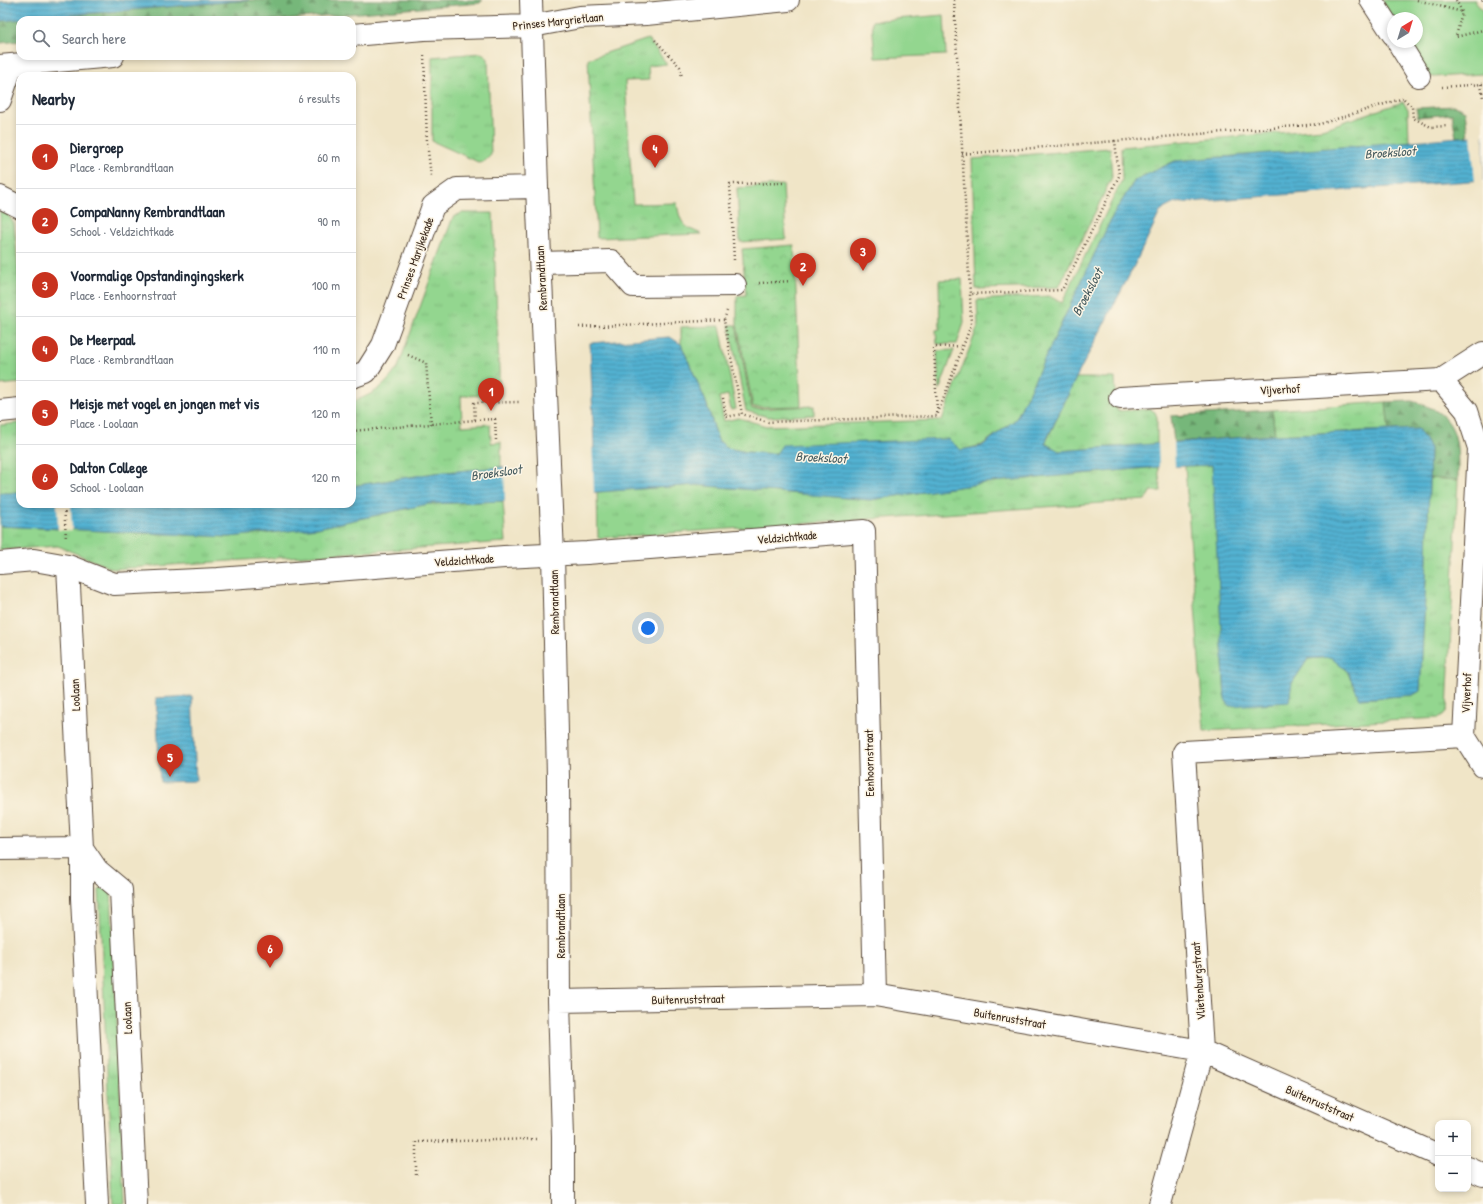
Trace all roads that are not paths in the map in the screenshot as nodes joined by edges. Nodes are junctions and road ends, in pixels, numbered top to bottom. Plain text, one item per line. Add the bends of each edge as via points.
1 (531, 0) edge
2 (788, 0) edge
3 (1371, 0) edge
4 (737, 3) edge
5 (1387, 25) edge
6 (532, 26) junction
7 (356, 35) edge
8 (1402, 48) edge
9 (65, 60) edge
10 (6, 65) edge
11 (1419, 76) road end
12 (0, 100) edge
13 (537, 187) junction
14 (0, 197) edge
15 (16, 205) edge
16 (540, 263) junction
17 (744, 284) road end
18 (1483, 353) edge
19 (356, 376) edge
20 (1441, 380) junction
21 (1120, 398) dead end
22 (16, 409) edge
23 (0, 411) edge
24 (1481, 447) edge
25 (864, 531) joint
26 (553, 554) junction
27 (0, 563) edge
28 (68, 566) junction
29 (1464, 736) junction
30 (1483, 766) edge
31 (82, 848) junction
32 (0, 849) edge
33 (875, 995) junction
34 (559, 1001) junction
35 (1202, 1052) junction
36 (1435, 1154) edge
37 (1471, 1169) edge
38 (1483, 1174) edge
39 (97, 1204) edge
40 (136, 1204) edge
41 (564, 1204) edge
42 (1160, 1204) edge

1 - 6 street, Rembrandtlaan
2 - 4 street, Prinses Margrietlaan
3 - 5 street
4 - 6 street, Prinses Margrietlaan via 646,14 580,17
6 - 7 street, Prinses Margrietlaan via 424,29
6 - 13 street, Rembrandtlaan
8 - 11 street
9 - 10 street
10 - 12 street
13 - 16 street, Rembrandtlaan
13 - 19 street, Prinses Marijkekade via 457,189 434,206 383,346 366,372
14 - 15 street
16 - 17 street via 611,261 633,286
16 - 26 street, Rembrandtlaan
18 - 20 street, Vijverhof
20 - 21 street, Vijverhof
20 - 24 street, Vijverhof via 1467,411
22 - 23 street
24 - 29 street, Vijverhof
25 - 26 street, Veldzichtkade
25 - 33 street, Eenhoornstraat
26 - 28 street, Veldzichtkade via 218,579 114,584
26 - 34 street, Rembrandtlaan via 559,825
27 - 28 street, Veldzichtkade via 34,560
28 - 31 street, Loolaan
29 - 30 street
29 - 35 street, Vlietenburgstraat via 1184,752
31 - 32 street
31 - 39 street, Loolaan via 82,898
31 - 40 street, Loolaan via 97,870 121,890
33 - 34 street, Buitenruststraat
33 - 35 street, Buitenruststraat
34 - 41 street, Rembrandtlaan
35 - 36 street, Buitenruststraat
35 - 42 street, Vlietenburgstraat
37 - 38 street

